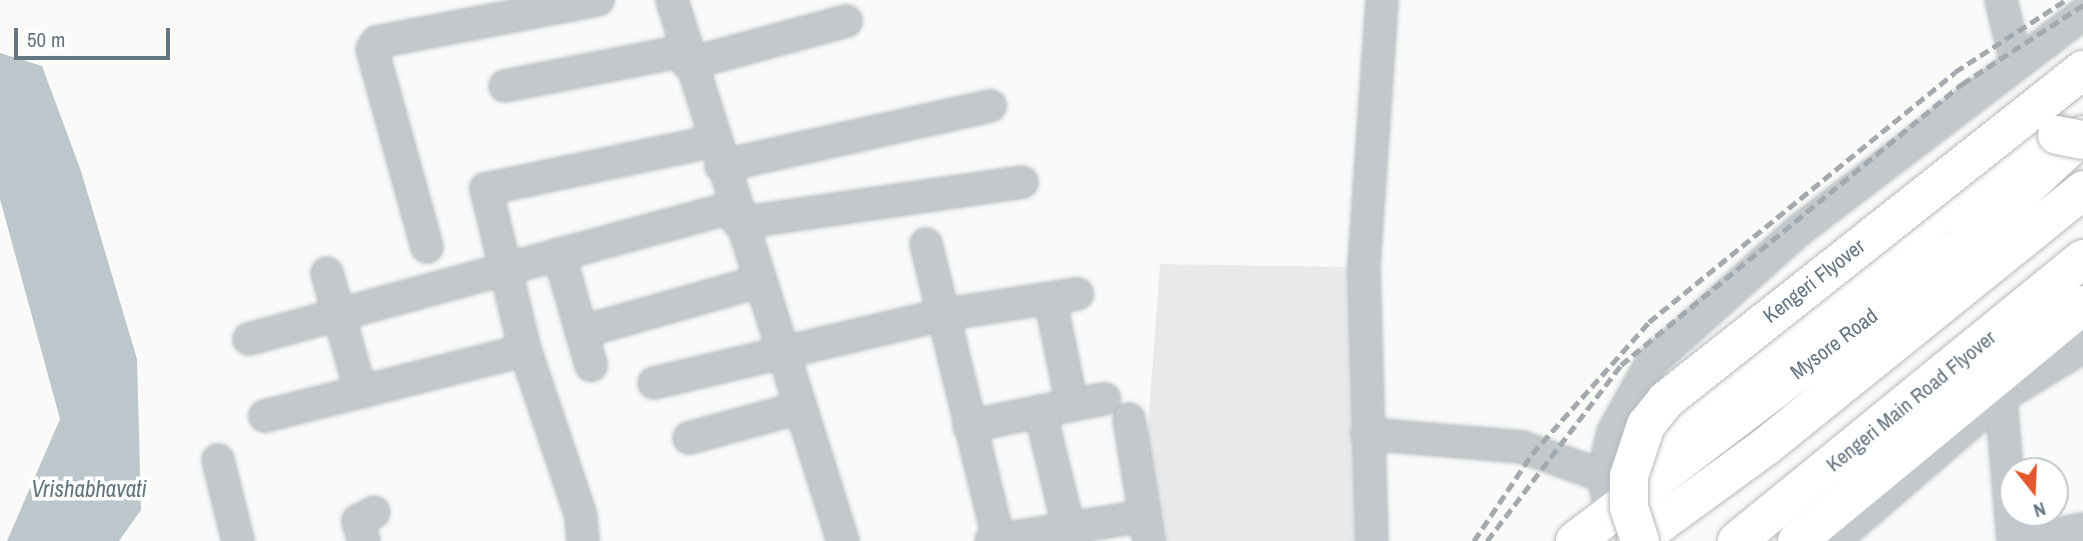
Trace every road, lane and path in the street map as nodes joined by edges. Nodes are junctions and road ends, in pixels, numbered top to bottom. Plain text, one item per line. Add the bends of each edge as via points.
1 (598, 0) edge
2 (672, 0) edge
3 (1382, 0) edge
4 (2001, 0) edge
5 (2083, 14) edge
6 (846, 21) dead end
7 (686, 57) junction
8 (2016, 62) junction
9 (2083, 70) edge
10 (505, 86) dead end
11 (989, 106) dead end
12 (2083, 138) edge
13 (717, 153) junction
14 (1022, 182) dead end
15 (2083, 190) edge
16 (737, 215) junction
17 (926, 244) dead end
18 (427, 247) dead end
19 (559, 254) junction
20 (2083, 259) edge
21 (504, 268) junction
22 (327, 273) dead end
23 (758, 282) junction
24 (2083, 305) edge
25 (941, 315) junction
26 (338, 316) junction
27 (580, 332) junction
28 (249, 339) dead end
29 (2083, 347) edge
30 (525, 350) junction
31 (780, 350) junction
32 (591, 366) dead end
33 (654, 383) dead end
34 (361, 392) junction
35 (2001, 397) junction
36 (1104, 399) dead end
37 (1072, 404) junction
38 (799, 408) junction
39 (1040, 411) junction
40 (264, 416) dead end
41 (1129, 419) dead end
42 (969, 426) junction
43 (1367, 434) junction
44 (689, 438) dead end
45 (218, 460) dead end
46 (1603, 476) junction
47 (1624, 503) junction
48 (374, 512) dead end
49 (1146, 529) edge
50 (2083, 529) edge
51 (1071, 532) edge
52 (1816, 536) edge
53 (579, 540) edge
54 (996, 540) edge
55 (238, 541) edge
56 (365, 541) edge
57 (843, 541) edge
58 (1372, 541) edge
59 (1575, 541) edge
60 (1638, 541) edge
61 (1737, 541) edge
62 (2012, 541) edge
63 (2021, 541) edge

1 - 18 street via 377,42 372,49
2 - 7 street
3 - 43 street via 1364,265
4 - 8 street
5 - 8 street
6 - 7 street
7 - 10 street
7 - 13 street
8 - 46 street via 1798,231 1652,362 1613,432
9 - 60 main road, Kengeri Flyover, bridge via 1666,400 1646,425 1629,476 1629,507
11 - 13 street
12 - 47 main road, Mysore Road via 1963,246
12 - 47 main road, Kengeri Flyover, bridge via 2057,135 2019,150 1695,420
13 - 16 street
13 - 21 street via 486,189
14 - 16 street
15 - 60 main road, Mysore Road via 1776,439
16 - 19 street
16 - 23 street
17 - 25 street
19 - 21 street
19 - 27 street
20 - 61 main road, Kengeri Main Road Flyover
21 - 26 street
21 - 30 street
22 - 26 street
23 - 27 street
23 - 31 street
24 - 52 main road
25 - 31 street
25 - 37 street via 1064,296
25 - 42 street
26 - 28 street
26 - 34 street
27 - 32 street
29 - 35 street
30 - 34 street
30 - 53 street via 581,516
31 - 33 street
31 - 38 street
34 - 40 street
35 - 52 street
35 - 62 street
36 - 37 street
37 - 39 street
38 - 44 street
38 - 57 street
39 - 42 street
39 - 51 street
41 - 49 street
42 - 54 street
43 - 46 street via 1522,447
43 - 58 street
45 - 55 street
46 - 47 street
47 - 59 main road, Mysore Road
48 - 56 street via 358,521
49 - 51 street
50 - 63 street
51 - 54 street

